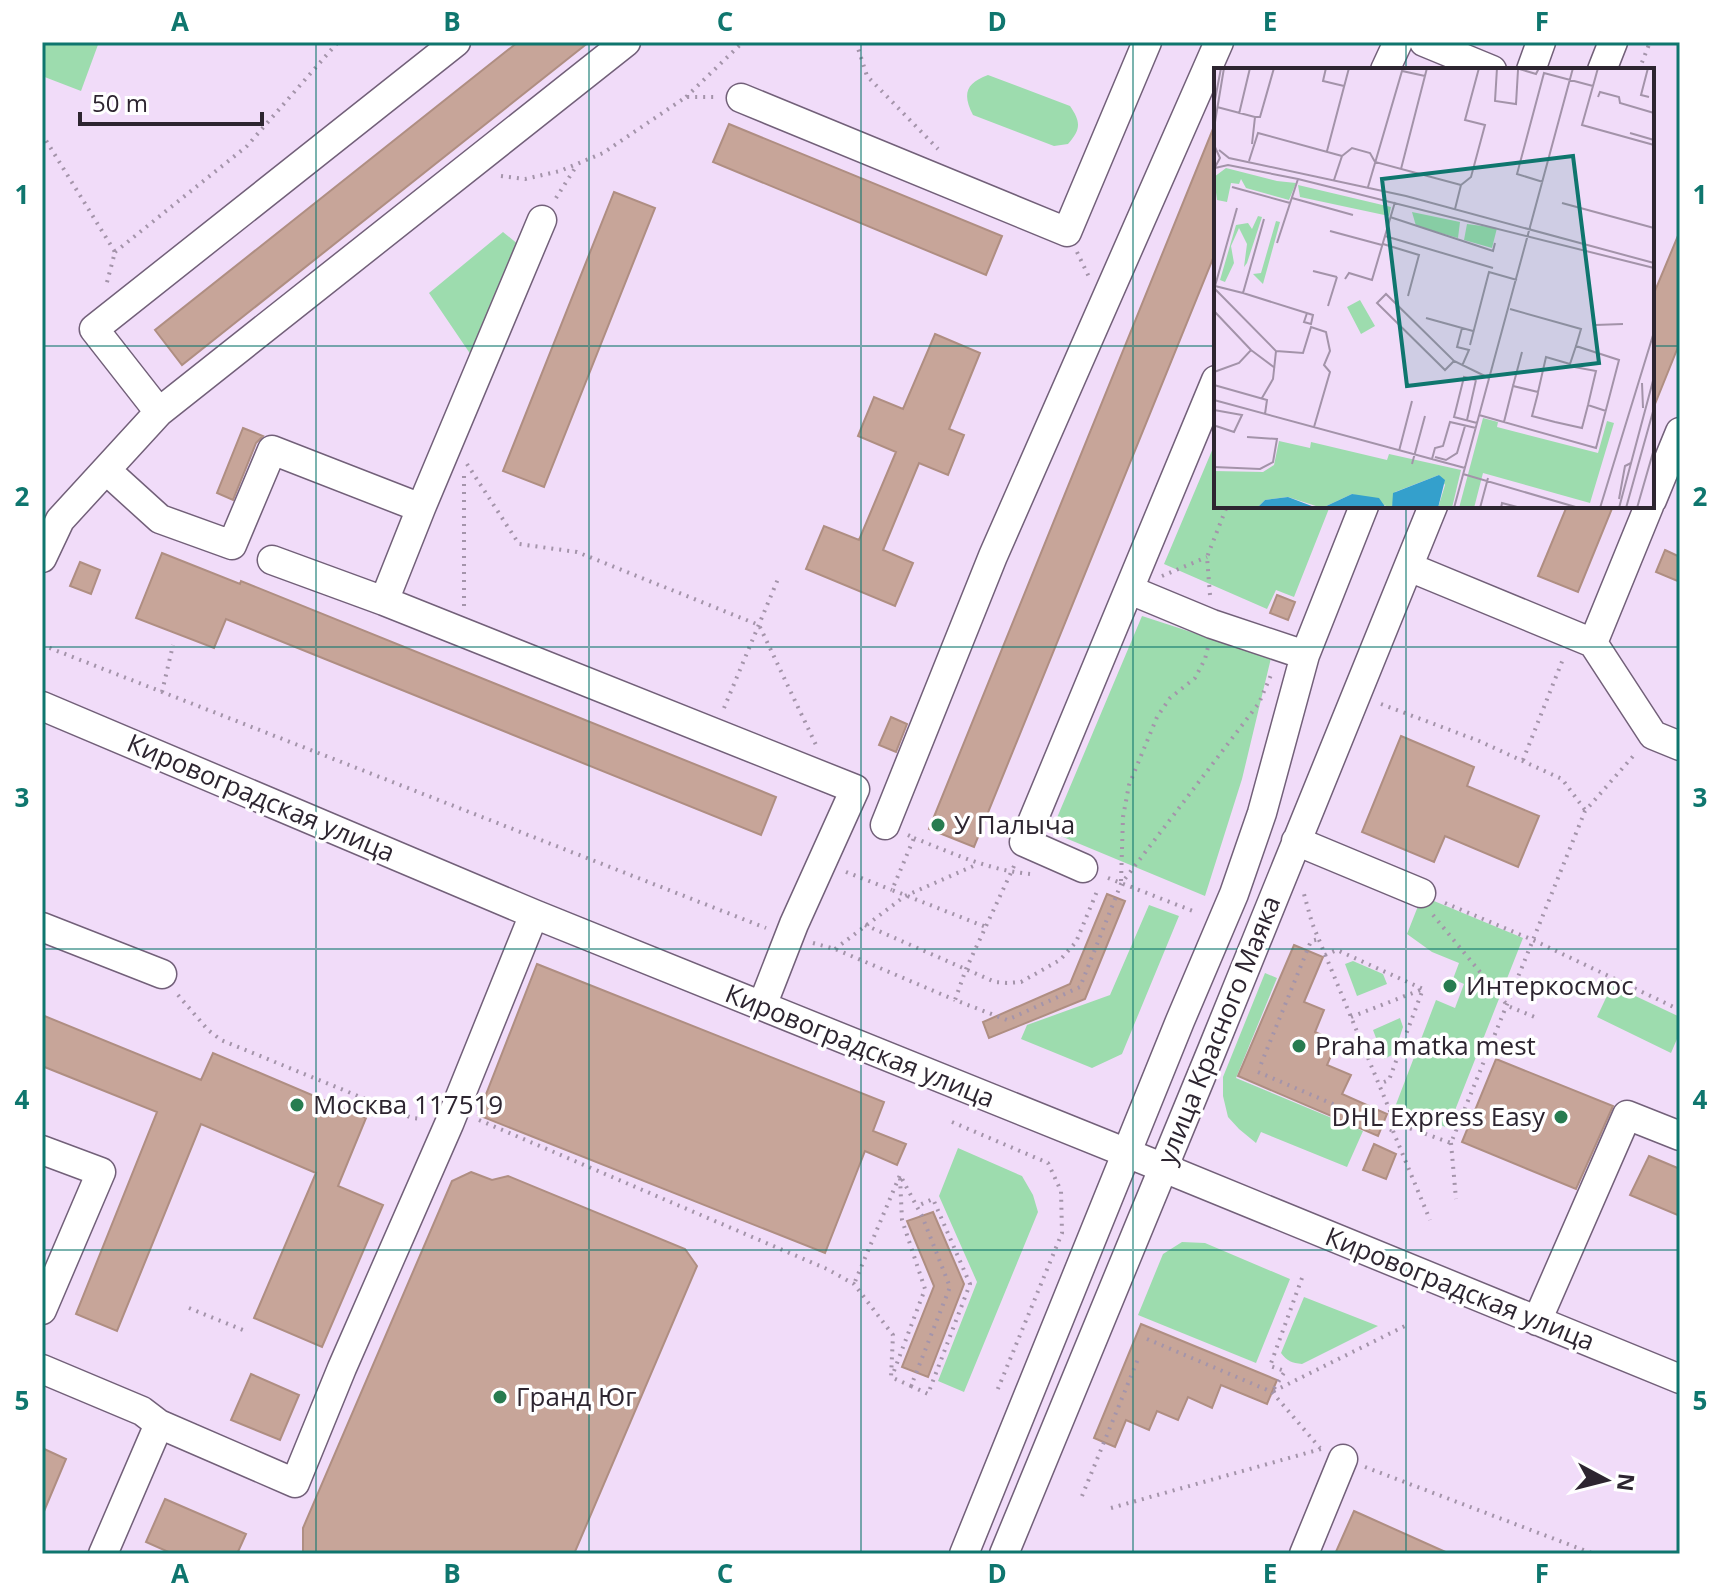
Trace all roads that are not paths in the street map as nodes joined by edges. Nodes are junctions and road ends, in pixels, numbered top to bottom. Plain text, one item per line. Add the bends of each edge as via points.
1 (456, 42) edge
2 (626, 42) edge
3 (1147, 42) edge
4 (1219, 42) edge
5 (1398, 42) edge
6 (1424, 42) edge
7 (1541, 42) edge
8 (1613, 42) edge
9 (1386, 68) edge
10 (1487, 68) edge
11 (1532, 68) edge
12 (1603, 68) edge
13 (741, 98) road end
14 (542, 220) road end
15 (1214, 385) edge
16 (159, 412) junction
17 (1680, 432) edge
18 (106, 470) junction
19 (1654, 495) edge
20 (421, 508) junction
21 (1363, 508) edge
22 (1432, 508) edge
23 (1648, 508) edge
24 (42, 558) edge
25 (272, 560) dead end
26 (1409, 567) junction
27 (1130, 590) junction
28 (384, 601) junction
29 (1583, 639) junction
30 (1293, 651) junction
31 (42, 706) edge
32 (1680, 746) edge
33 (885, 825) road end
34 (1296, 841) junction
35 (1083, 868) dead end
36 (1417, 892) road end
37 (534, 914) junction
38 (42, 927) edge
39 (162, 974) road end
40 (762, 1006) junction
41 (1680, 1136) edge
42 (42, 1150) edge
43 (1126, 1153) junction
44 (1164, 1168) junction
45 (42, 1310) edge
46 (1537, 1321) junction
47 (42, 1369) edge
48 (1680, 1379) edge
49 (159, 1424) junction
50 (1332, 1454) road end
51 (103, 1554) edge
52 (964, 1554) edge
53 (1004, 1554) edge
54 (1304, 1554) edge

1 - 16 street via 94,329
2 - 16 street
3 - 13 street via 1067,232
4 - 33 street via 993,556
5 - 9 street
6 - 10 street
7 - 11 street
8 - 12 street
14 - 20 street
15 - 27 street
16 - 18 street
17 - 19 street
18 - 20 street via 160,519 232,545 272,450
18 - 24 street via 60,520
20 - 28 street
21 - 30 street, улица Красного Маяка
22 - 26 street, улица Красного Маяка
23 - 29 street
25 - 28 street
26 - 29 street
26 - 34 street, улица Красного Маяка
27 - 30 street
27 - 35 street via 1024,842
28 - 40 street via 855,789
29 - 32 street via 1653,735
30 - 43 street, улица Красного Маяка via 1262,813 1234,894
31 - 37 street, Кировоградская улица
34 - 36 street
34 - 44 street, улица Красного Маяка
37 - 40 street, Кировоградская улица
37 - 49 street via 295,1483
38 - 39 street
40 - 43 street, Кировоградская улица
41 - 46 street via 1627,1115
42 - 45 street via 101,1172
43 - 44 street, Кировоградская улица
43 - 52 street, улица Красного Маяка
44 - 46 street, Кировоградская улица
44 - 53 street, улица Красного Маяка
46 - 48 street, Кировоградская улица
47 - 49 street via 142,1411
49 - 51 street
50 - 54 street via 1332,1486

